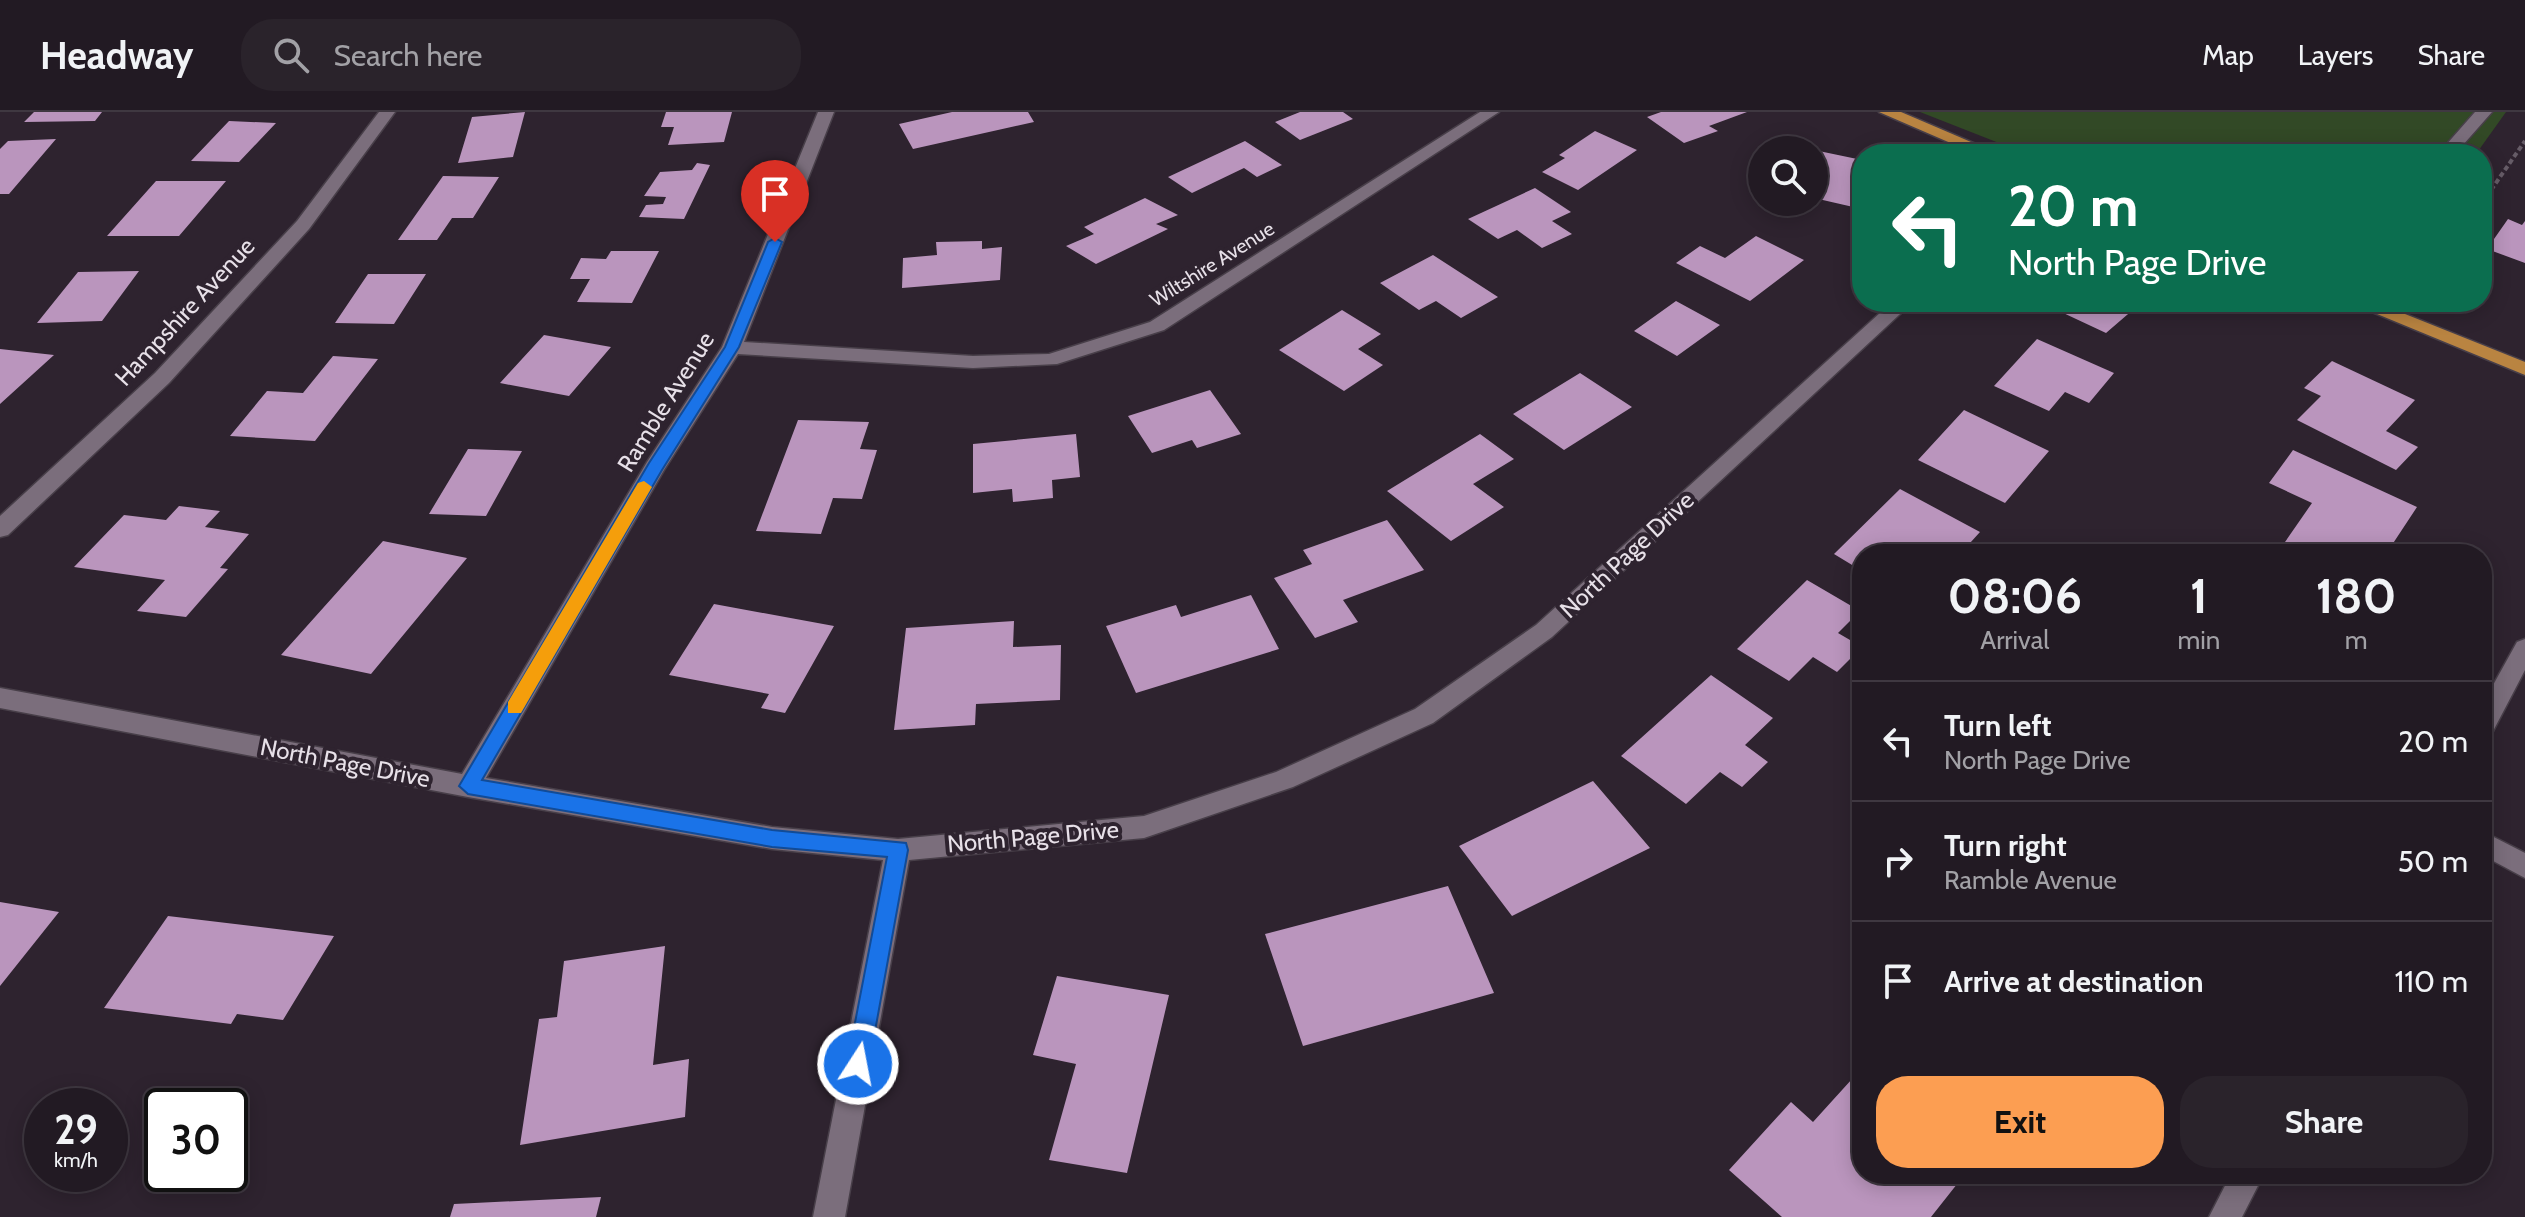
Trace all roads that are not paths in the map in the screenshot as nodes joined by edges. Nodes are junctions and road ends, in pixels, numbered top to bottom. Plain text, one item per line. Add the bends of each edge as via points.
1 (387, 112) edge
2 (826, 112) edge
3 (1491, 112) edge
4 (1887, 112) edge
5 (2484, 112) edge
6 (1966, 144) edge
7 (2455, 144) edge
8 (1892, 312) edge
9 (2383, 312) edge
10 (732, 347) junction
11 (2525, 369) edge
12 (0, 529) edge
13 (2525, 648) edge
14 (0, 698) edge
15 (2492, 709) edge
16 (468, 786) junction
17 (2492, 848) edge
18 (898, 850) junction
19 (2525, 866) edge
20 (2243, 1184) edge
21 (829, 1217) edge
22 (2225, 1217) edge

1 - 12 street, Hampshire Avenue via 303,225 162,378
2 - 10 street, Ramble Avenue
3 - 10 street, Wiltshire Avenue via 1157,326 1050,360 973,362
4 - 6 main road
5 - 7 street
8 - 18 street, North Page Drive via 1544,631 1424,716 1284,780 1144,827
9 - 11 main road
10 - 16 street, Ramble Avenue via 655,467
13 - 15 street
14 - 16 street, North Page Drive
16 - 18 street, North Page Drive via 772,838
17 - 19 street
18 - 21 street
20 - 22 street

